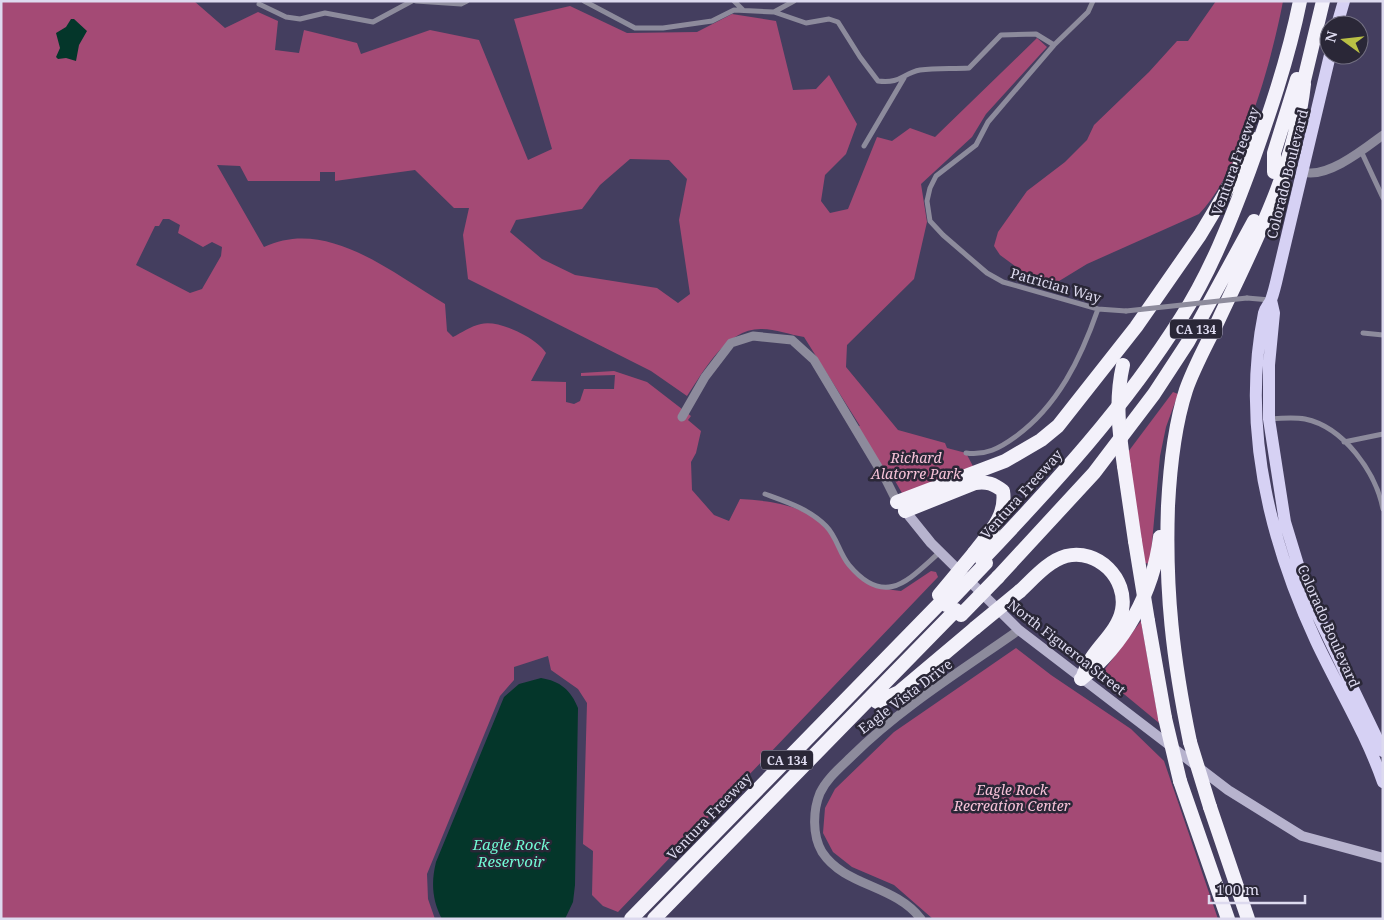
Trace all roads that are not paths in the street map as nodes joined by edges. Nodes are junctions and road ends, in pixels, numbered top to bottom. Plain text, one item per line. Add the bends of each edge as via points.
1 (412, 1) edge
2 (416, 1) edge
3 (467, 1) edge
4 (584, 1) edge
5 (734, 1) edge
6 (794, 1) edge
7 (1093, 1) edge
8 (1300, 1) edge
9 (1307, 1) edge
10 (1316, 1) edge
11 (1323, 1) edge
12 (1344, 1) edge
13 (259, 4) dead end
14 (743, 11) junction
15 (774, 12) junction
16 (1340, 15) edge
17 (1054, 46) junction
18 (1328, 65) edge
19 (904, 78) junction
20 (1304, 84) junction
21 (1275, 99) junction
22 (1383, 134) edge
23 (864, 146) dead end
24 (1361, 152) junction
25 (1254, 159) junction
26 (1274, 172) junction
27 (1303, 172) junction
28 (1383, 196) edge
29 (1271, 300) junction
30 (1098, 310) junction
31 (1136, 327) junction
32 (1363, 333) dead end
33 (1383, 335) edge
34 (682, 417) dead end
35 (1262, 419) junction
36 (1177, 423) junction
37 (1383, 434) edge
38 (1344, 442) junction
39 (966, 453) dead end
40 (765, 494) dead end
41 (901, 506) junction
42 (1383, 509) edge
43 (940, 552) junction
44 (987, 565) junction
45 (1301, 593) junction
46 (949, 605) junction
47 (1018, 630) junction
48 (1081, 679) junction
49 (876, 702) junction
50 (1383, 750) edge
51 (1381, 773) edge
52 (1383, 858) edge
53 (630, 919) edge
54 (640, 919) edge
55 (654, 919) edge
56 (666, 919) edge
57 (921, 919) edge
58 (1228, 919) edge
59 (1248, 919) edge

1 - 13 street via 373,22 325,13 300,19 286,17
2 - 3 street via 461,4
4 - 14 street via 635,28 663,28 712,21 734,10
5 - 14 street
6 - 15 street
7 - 17 street, Patrician Way via 1088,12
8 - 21 highway, Ventura Freeway / CA 134
9 - 25 highway via 1283,98 1265,152
10 - 26 highway via 1293,95 1274,153
11 - 20 highway, Ventura Freeway / CA 134
12 - 16 main road
14 - 15 street
15 - 19 street via 806,23 838,22 878,81
17 - 19 street via 1036,34 1001,36 969,68 918,70
17 - 30 street, Patrician Way via 988,122 976,145 936,176 927,201 930,221 955,247 1003,282
18 - 27 main road, Colorado Boulevard
19 - 23 street
20 - 26 highway, Ventura Freeway / CA 134
20 - 36 highway via 1300,113 1282,174 1261,228 1186,389
21 - 25 highway, Ventura Freeway / CA 134
21 - 31 highway via 1224,196
22 - 24 street
24 - 27 street via 1319,174
24 - 28 street
25 - 44 highway, Ventura Freeway / CA 134 via 1218,249 1182,317 1089,444
26 - 44 highway, Ventura Freeway / CA 134 via 1249,231 1188,342 1154,394 1094,473
27 - 29 main road, Colorado Boulevard
29 - 30 street, Patrician Way, bridge via 1247,298 1126,311
29 - 35 main road, Colorado Boulevard via 1274,313
30 - 39 street via 1082,351 1042,414 1028,428 993,450 982,454
31 - 41 highway via 1072,410 1041,440 1005,461
31 - 58 highway, bridge via 1123,365 1117,401 1118,429 1135,541 1165,718 1180,781
32 - 33 street
34 - 41 street via 705,377 731,343 753,336 792,340 814,360
35 - 38 street via 1306,419
35 - 45 main road, Colorado Boulevard via 1279,522
36 - 48 highway via 1167,473 1157,561 1150,585 1127,628 1101,664
36 - 59 highway, bridge via 1170,482 1167,584 1174,663 1190,742
37 - 38 street
38 - 42 street via 1374,478
40 - 43 street via 795,505 825,524 849,564 869,582 881,587 894,588 902,584
41 - 43 main road, North Figueroa Street
41 - 44 highway via 975,483 997,486 1003,491 1003,510
43 - 47 main road, North Figueroa Street
44 - 46 highway, bridge
44 - 46 highway, Ventura Freeway / CA 134, bridge
45 - 50 main road, Colorado Boulevard
45 - 51 main road, Colorado Boulevard
46 - 49 highway, Ventura Freeway / CA 134
46 - 53 highway, Ventura Freeway / CA 134 via 882,662
46 - 54 highway
46 - 55 highway
47 - 48 main road, North Figueroa Street
47 - 57 street, Eagle Vista Drive via 876,733 831,776 816,806 816,836 830,861 848,876 894,895
48 - 49 highway, bridge via 1117,623 1123,597 1115,574 1108,566 1074,555 1052,563 899,692
48 - 52 main road, North Figueroa Street via 1228,790 1302,836
49 - 56 highway, Ventura Freeway / CA 134

